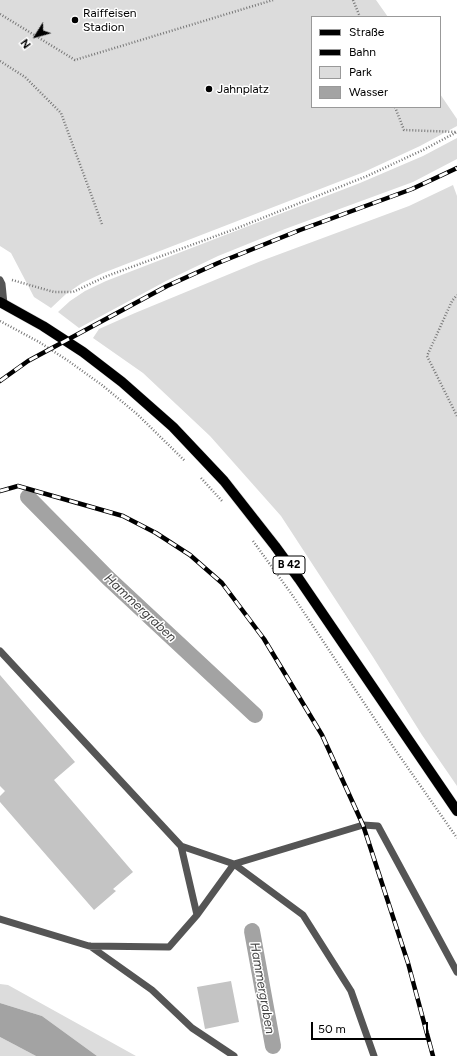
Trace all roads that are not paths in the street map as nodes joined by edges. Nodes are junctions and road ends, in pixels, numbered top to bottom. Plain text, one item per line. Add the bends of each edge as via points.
1 (3, 279) edge
2 (2, 303) edge
3 (0, 651) edge
4 (457, 811) edge
5 (181, 846) junction
6 (234, 864) junction
7 (197, 915) junction
8 (0, 919) edge
9 (89, 946) junction
10 (457, 972) edge
11 (234, 1056) edge
12 (374, 1056) edge

1 - 2 lane
2 - 4 main road, B 42 via 83,352 122,382 173,427 224,481 299,579
3 - 5 lane
5 - 6 lane
5 - 7 lane
6 - 7 lane
6 - 10 lane via 363,825 378,826
6 - 12 lane via 303,915 351,991
7 - 9 lane via 169,947
8 - 9 lane
9 - 11 lane via 152,990 192,1028

